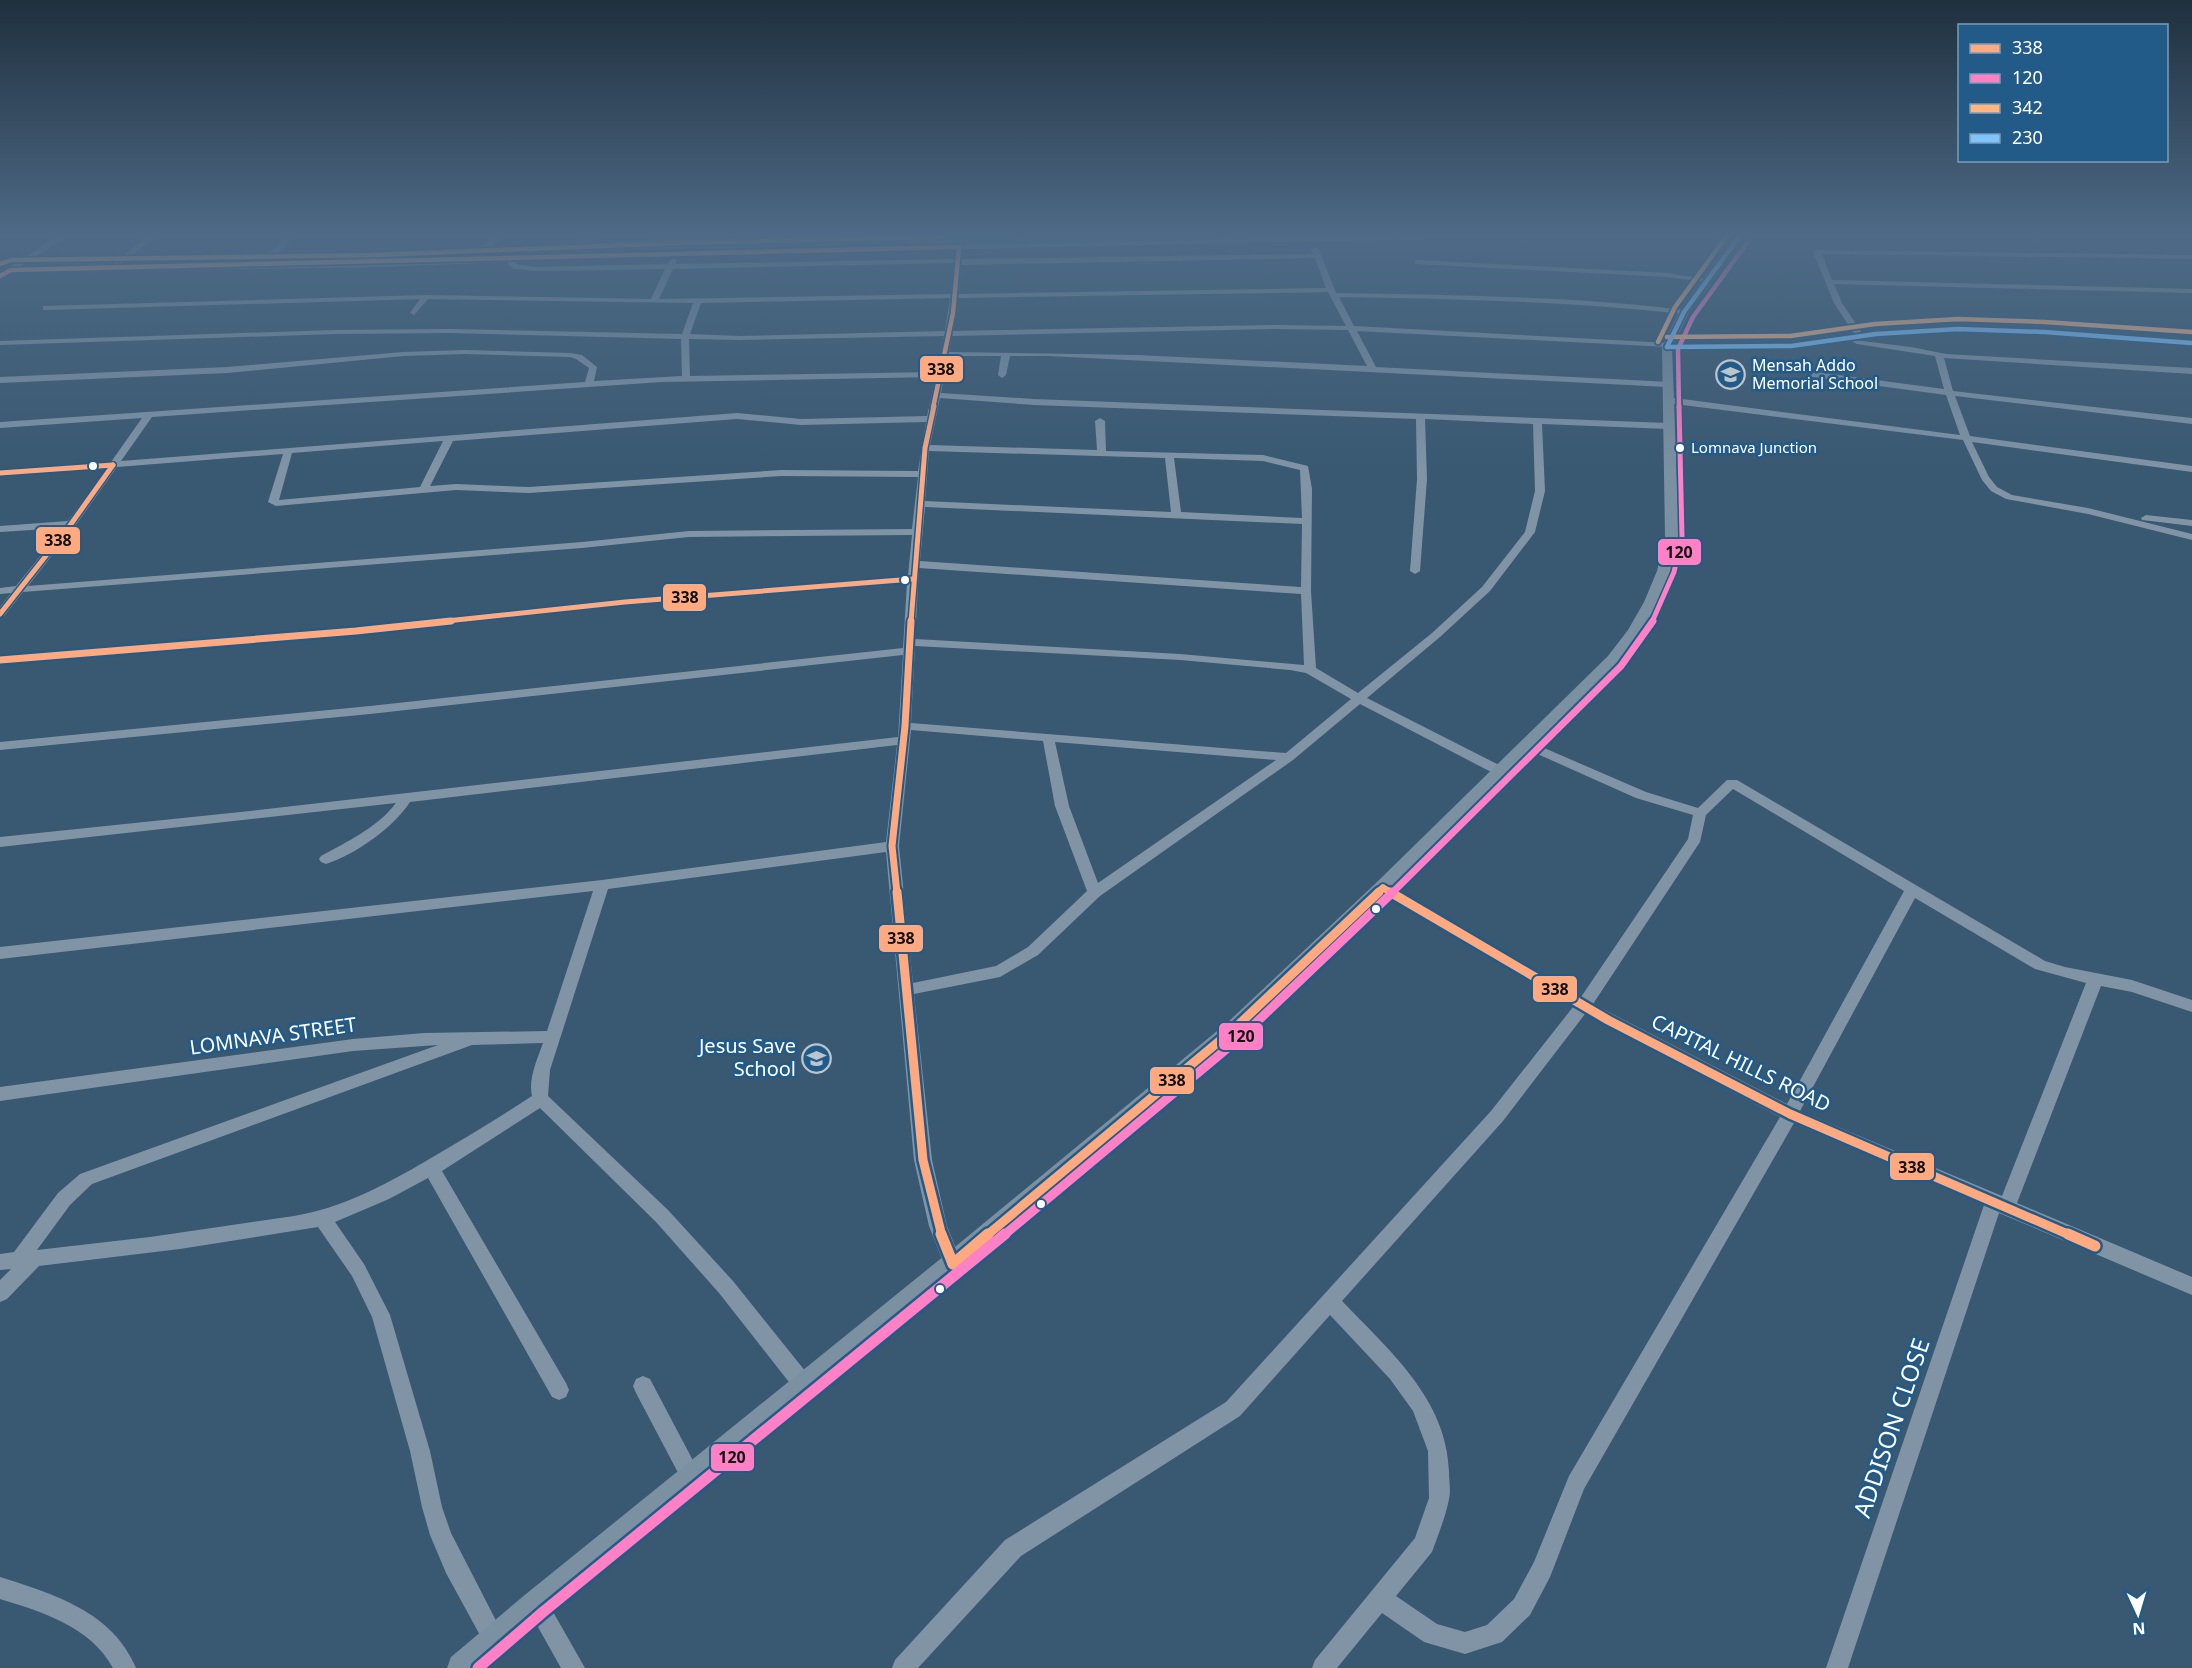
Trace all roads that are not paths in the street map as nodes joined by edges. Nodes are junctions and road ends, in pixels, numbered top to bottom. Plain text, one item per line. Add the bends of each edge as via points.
1 (693, 315) edge
2 (952, 315) edge
3 (1344, 315) edge
4 (1683, 315) edge
5 (1845, 315) edge
6 (1351, 328) junction
7 (949, 332) junction
8 (685, 336) junction
9 (1860, 336) junction
10 (1842, 339) junction
11 (0, 343) edge
12 (2190, 344) edge
13 (1667, 346) junction
14 (944, 354) junction
15 (1006, 354) junction
16 (1939, 356) junction
17 (1373, 369) junction
18 (2192, 371) edge
19 (940, 374) junction
20 (1002, 375) dead end
21 (1815, 375) dead end
22 (686, 378) junction
23 (0, 380) edge
24 (589, 384) junction
25 (1667, 384) junction
26 (1949, 392) junction
27 (935, 395) junction
28 (1667, 400) junction
29 (149, 415) junction
30 (1420, 417) junction
31 (930, 419) junction
32 (1100, 421) dead end
33 (2192, 421) edge
34 (1537, 423) junction
35 (0, 425) edge
36 (1668, 426) junction
37 (1966, 438) junction
38 (449, 439) junction
39 (925, 448) junction
40 (288, 452) junction
41 (1102, 454) junction
42 (1169, 456) junction
43 (113, 465) junction
44 (2192, 469) edge
45 (0, 473) edge
46 (922, 474) junction
47 (423, 490) junction
48 (920, 504) junction
49 (1176, 515) junction
50 (1306, 520) junction
51 (2128, 520) junction
52 (2192, 523) edge
53 (71, 524) junction
54 (0, 529) edge
55 (917, 532) junction
56 (2192, 537) edge
57 (914, 571) junction
58 (1415, 571) dead end
59 (20, 590) junction
60 (0, 591) edge
61 (1306, 591) junction
62 (0, 614) edge
63 (909, 646) junction
64 (0, 660) edge
65 (1310, 670) junction
66 (1359, 699) junction
67 (904, 733) junction
68 (1048, 736) junction
69 (1528, 745) junction
70 (0, 746) edge
71 (1289, 757) junction
72 (1500, 771) junction
73 (406, 798) junction
74 (1700, 813) junction
75 (0, 842) edge
76 (892, 846) junction
77 (326, 859) dead end
78 (602, 885) junction
79 (1383, 888) junction
80 (1912, 890) junction
81 (1095, 892) junction
82 (0, 953) edge
83 (2096, 978) junction
84 (906, 990) junction
85 (1583, 1006) junction
86 (2192, 1006) edge
87 (552, 1037) junction
88 (477, 1038) junction
89 (0, 1094) edge
90 (542, 1099) junction
91 (1790, 1114) junction
92 (431, 1167) junction
93 (2000, 1206) junction
94 (322, 1219) junction
95 (26, 1259) junction
96 (0, 1262) edge
97 (953, 1264) junction
98 (2192, 1286) edge
99 (0, 1293) edge
100 (1330, 1301) junction
101 (803, 1384) junction
102 (643, 1386) dead end
103 (559, 1390) dead end
104 (691, 1477) junction
105 (0, 1588) edge
106 (1380, 1598) junction
107 (536, 1604) junction
108 (495, 1640) junction
109 (125, 1668) edge
110 (462, 1668) edge
111 (574, 1668) edge
112 (903, 1668) edge
113 (1323, 1668) edge
114 (1836, 1668) edge

1 - 8 street
2 - 7 street
3 - 6 street
4 - 13 main road
5 - 9 street
6 - 7 street
6 - 13 street via 1604,339
6 - 17 street
7 - 8 street
7 - 14 street
8 - 11 street via 438,331
8 - 22 street
9 - 10 street
9 - 12 street via 1981,329
10 - 13 street via 1791,346
10 - 16 street
13 - 25 main road
14 - 15 street
14 - 19 street
15 - 17 street
15 - 20 street
16 - 18 street
16 - 26 street
17 - 25 street
19 - 22 street
19 - 27 street
21 - 26 street
22 - 24 street
23 - 24 street via 228,370 404,354 472,352 578,356 593,367
24 - 29 street
25 - 28 main road
26 - 33 street
26 - 37 street
27 - 30 street
27 - 31 street
28 - 36 main road
28 - 37 street
29 - 35 street
29 - 43 street
30 - 34 street
30 - 58 street via 1422,479
31 - 38 street via 801,422 737,416
31 - 39 street
32 - 41 street
34 - 36 street
34 - 66 street via 1540,490 1530,532 1485,589
36 - 69 main road via 1672,537 1655,598 1628,641
37 - 44 street
37 - 51 street via 1989,484 2000,494
38 - 40 street
38 - 47 street
39 - 41 street
39 - 46 street
40 - 43 street
40 - 47 street via 273,503
41 - 42 street
42 - 49 street
42 - 50 street via 1263,458 1305,468
43 - 45 street
43 - 53 street
46 - 47 street via 781,473 529,490 471,486
46 - 48 street
48 - 49 street
48 - 55 street
49 - 50 street
50 - 61 street
51 - 52 street
51 - 56 street
53 - 54 street
53 - 59 street
55 - 57 street
55 - 59 street via 672,535
57 - 61 street
57 - 63 street
57 - 64 street via 356,631
59 - 60 street
59 - 62 street
61 - 65 street
63 - 65 street via 1180,657
63 - 67 street
63 - 70 street via 382,709
65 - 66 street
66 - 71 street
66 - 72 street
67 - 68 street
67 - 73 street
67 - 76 street
68 - 71 street
68 - 81 street via 1062,806
69 - 72 main road
69 - 74 street via 1641,795
71 - 81 street
72 - 79 main road
73 - 75 street
73 - 77 street via 387,824
74 - 80 street via 1732,783
74 - 85 street via 1695,839
76 - 78 street
76 - 84 street
78 - 82 street
78 - 87 street
79 - 85 street, CAPITAL HILLS ROAD
79 - 97 main road via 1236,1028
80 - 83 street via 2040,965
80 - 91 street
81 - 84 street via 1053,934 1013,964 984,975
83 - 86 street
83 - 93 street, ADDISON CLOSE
84 - 97 street via 923,1160 938,1226
85 - 91 street, CAPITAL HILLS ROAD
85 - 100 street via 1489,1125
87 - 88 street, LOMNAVA STREET
87 - 90 street via 542,1070
88 - 89 street, LOMNAVA STREET via 352,1046
88 - 95 street via 86,1179 64,1199
90 - 92 street
90 - 101 street via 662,1215 726,1287
91 - 93 street, CAPITAL HILLS ROAD
91 - 106 street via 1576,1483 1542,1569 1522,1607 1494,1634 1465,1643 1432,1634
92 - 94 street via 353,1208
92 - 103 street
93 - 98 street, CAPITAL HILLS ROAD
93 - 114 street, ADDISON CLOSE
94 - 95 street via 191,1240
94 - 108 street via 358,1270 381,1315 441,1535
95 - 96 street
95 - 99 street
97 - 101 main road
100 - 106 street via 1397,1372 1421,1405 1438,1451 1439,1498 1425,1545
100 - 112 street via 1233,1409 1013,1548
101 - 104 main road
102 - 104 street
104 - 107 main road
105 - 109 street via 77,1617 95,1629
106 - 113 street
107 - 108 main road
107 - 111 street
108 - 110 main road

